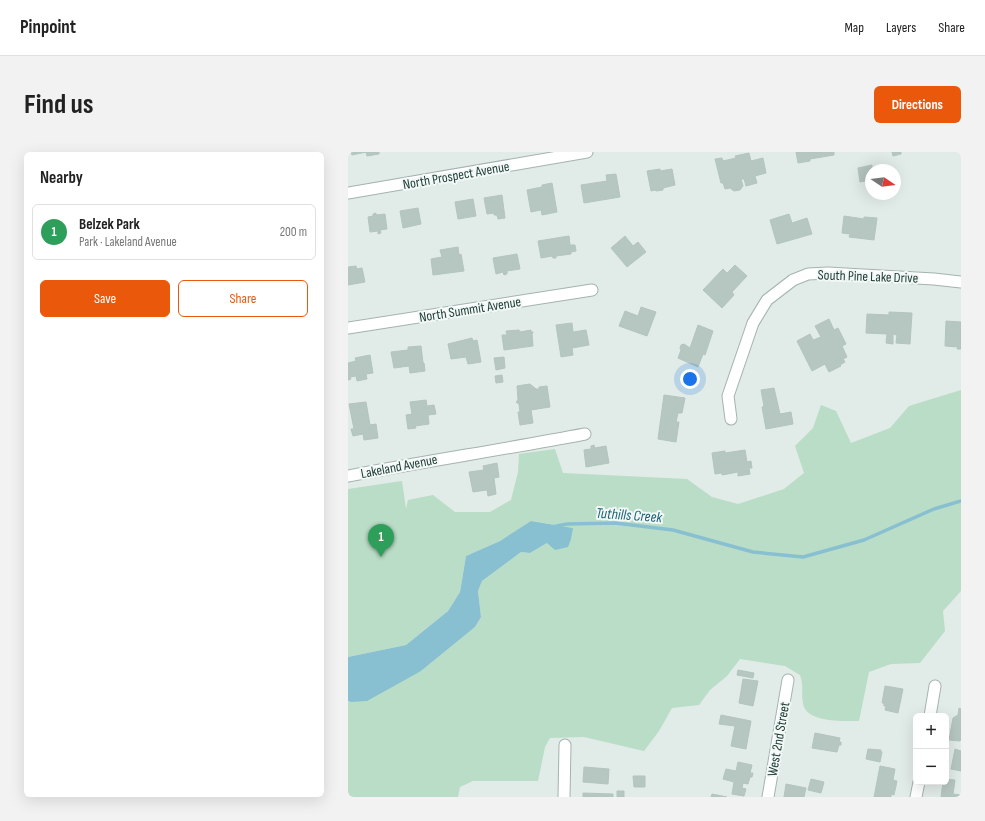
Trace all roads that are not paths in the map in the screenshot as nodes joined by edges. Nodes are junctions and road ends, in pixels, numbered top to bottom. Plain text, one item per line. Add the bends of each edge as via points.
1 (587, 152) edge
2 (348, 193) edge
3 (961, 282) edge
4 (592, 290) dead end
5 (348, 328) edge
6 (731, 419) dead end
7 (585, 434) dead end
8 (348, 476) edge
9 (788, 680) dead end
10 (935, 686) dead end
11 (930, 713) edge
12 (565, 745) dead end
13 (918, 785) edge
14 (564, 797) edge
15 (768, 797) edge
16 (916, 797) edge

1 - 2 street, North Prospect Avenue
3 - 6 street, South Pine Lake Drive via 828,273 808,274 793,280 767,300 753,323 728,396
4 - 5 street, North Summit Avenue
7 - 8 street, Lakeland Avenue
9 - 15 street, West 2nd Street
10 - 11 street
12 - 14 street
13 - 16 street

